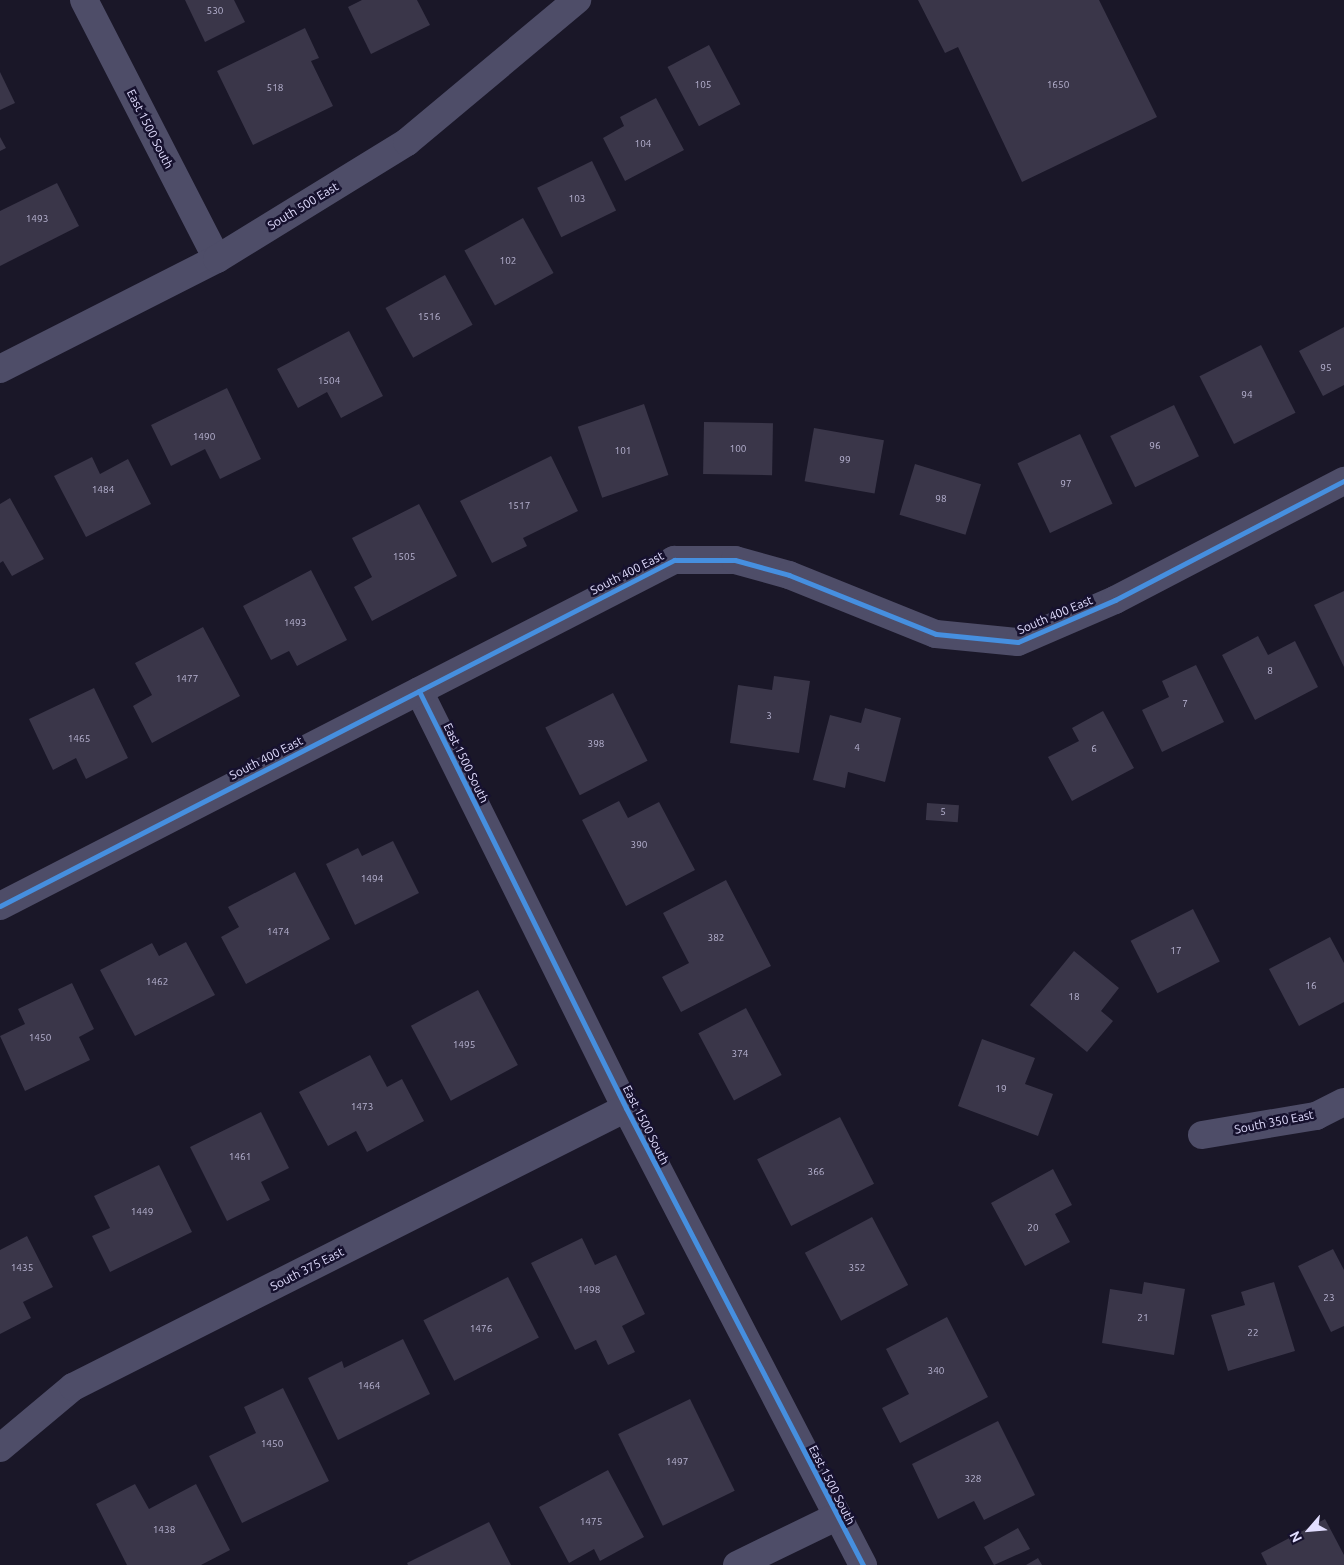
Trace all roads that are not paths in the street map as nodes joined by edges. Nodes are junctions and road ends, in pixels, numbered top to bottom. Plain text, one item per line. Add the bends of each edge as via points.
1 (84, 0) edge
2 (576, 0) edge
3 (217, 259) junction
4 (0, 369) edge
5 (1344, 481) edge
6 (419, 691) junction
7 (0, 906) edge
8 (1344, 1102) edge
9 (626, 1108) junction
10 (1202, 1135) dead end
11 (0, 1448) edge
12 (838, 1516) junction
13 (737, 1565) edge
14 (863, 1565) edge

1 - 3 street, East 1500 South
2 - 3 street, South 500 East via 407,142
3 - 4 street, South 500 East
5 - 6 street, South 400 East via 1115,600 1018,642 936,634 790,575 734,560 674,560
6 - 7 street, South 400 East
6 - 9 street, East 1500 South
8 - 10 street, South 350 East via 1316,1116
9 - 11 street, South 375 East via 73,1387
9 - 12 street, East 1500 South
12 - 13 street
12 - 14 street, East 1500 South

